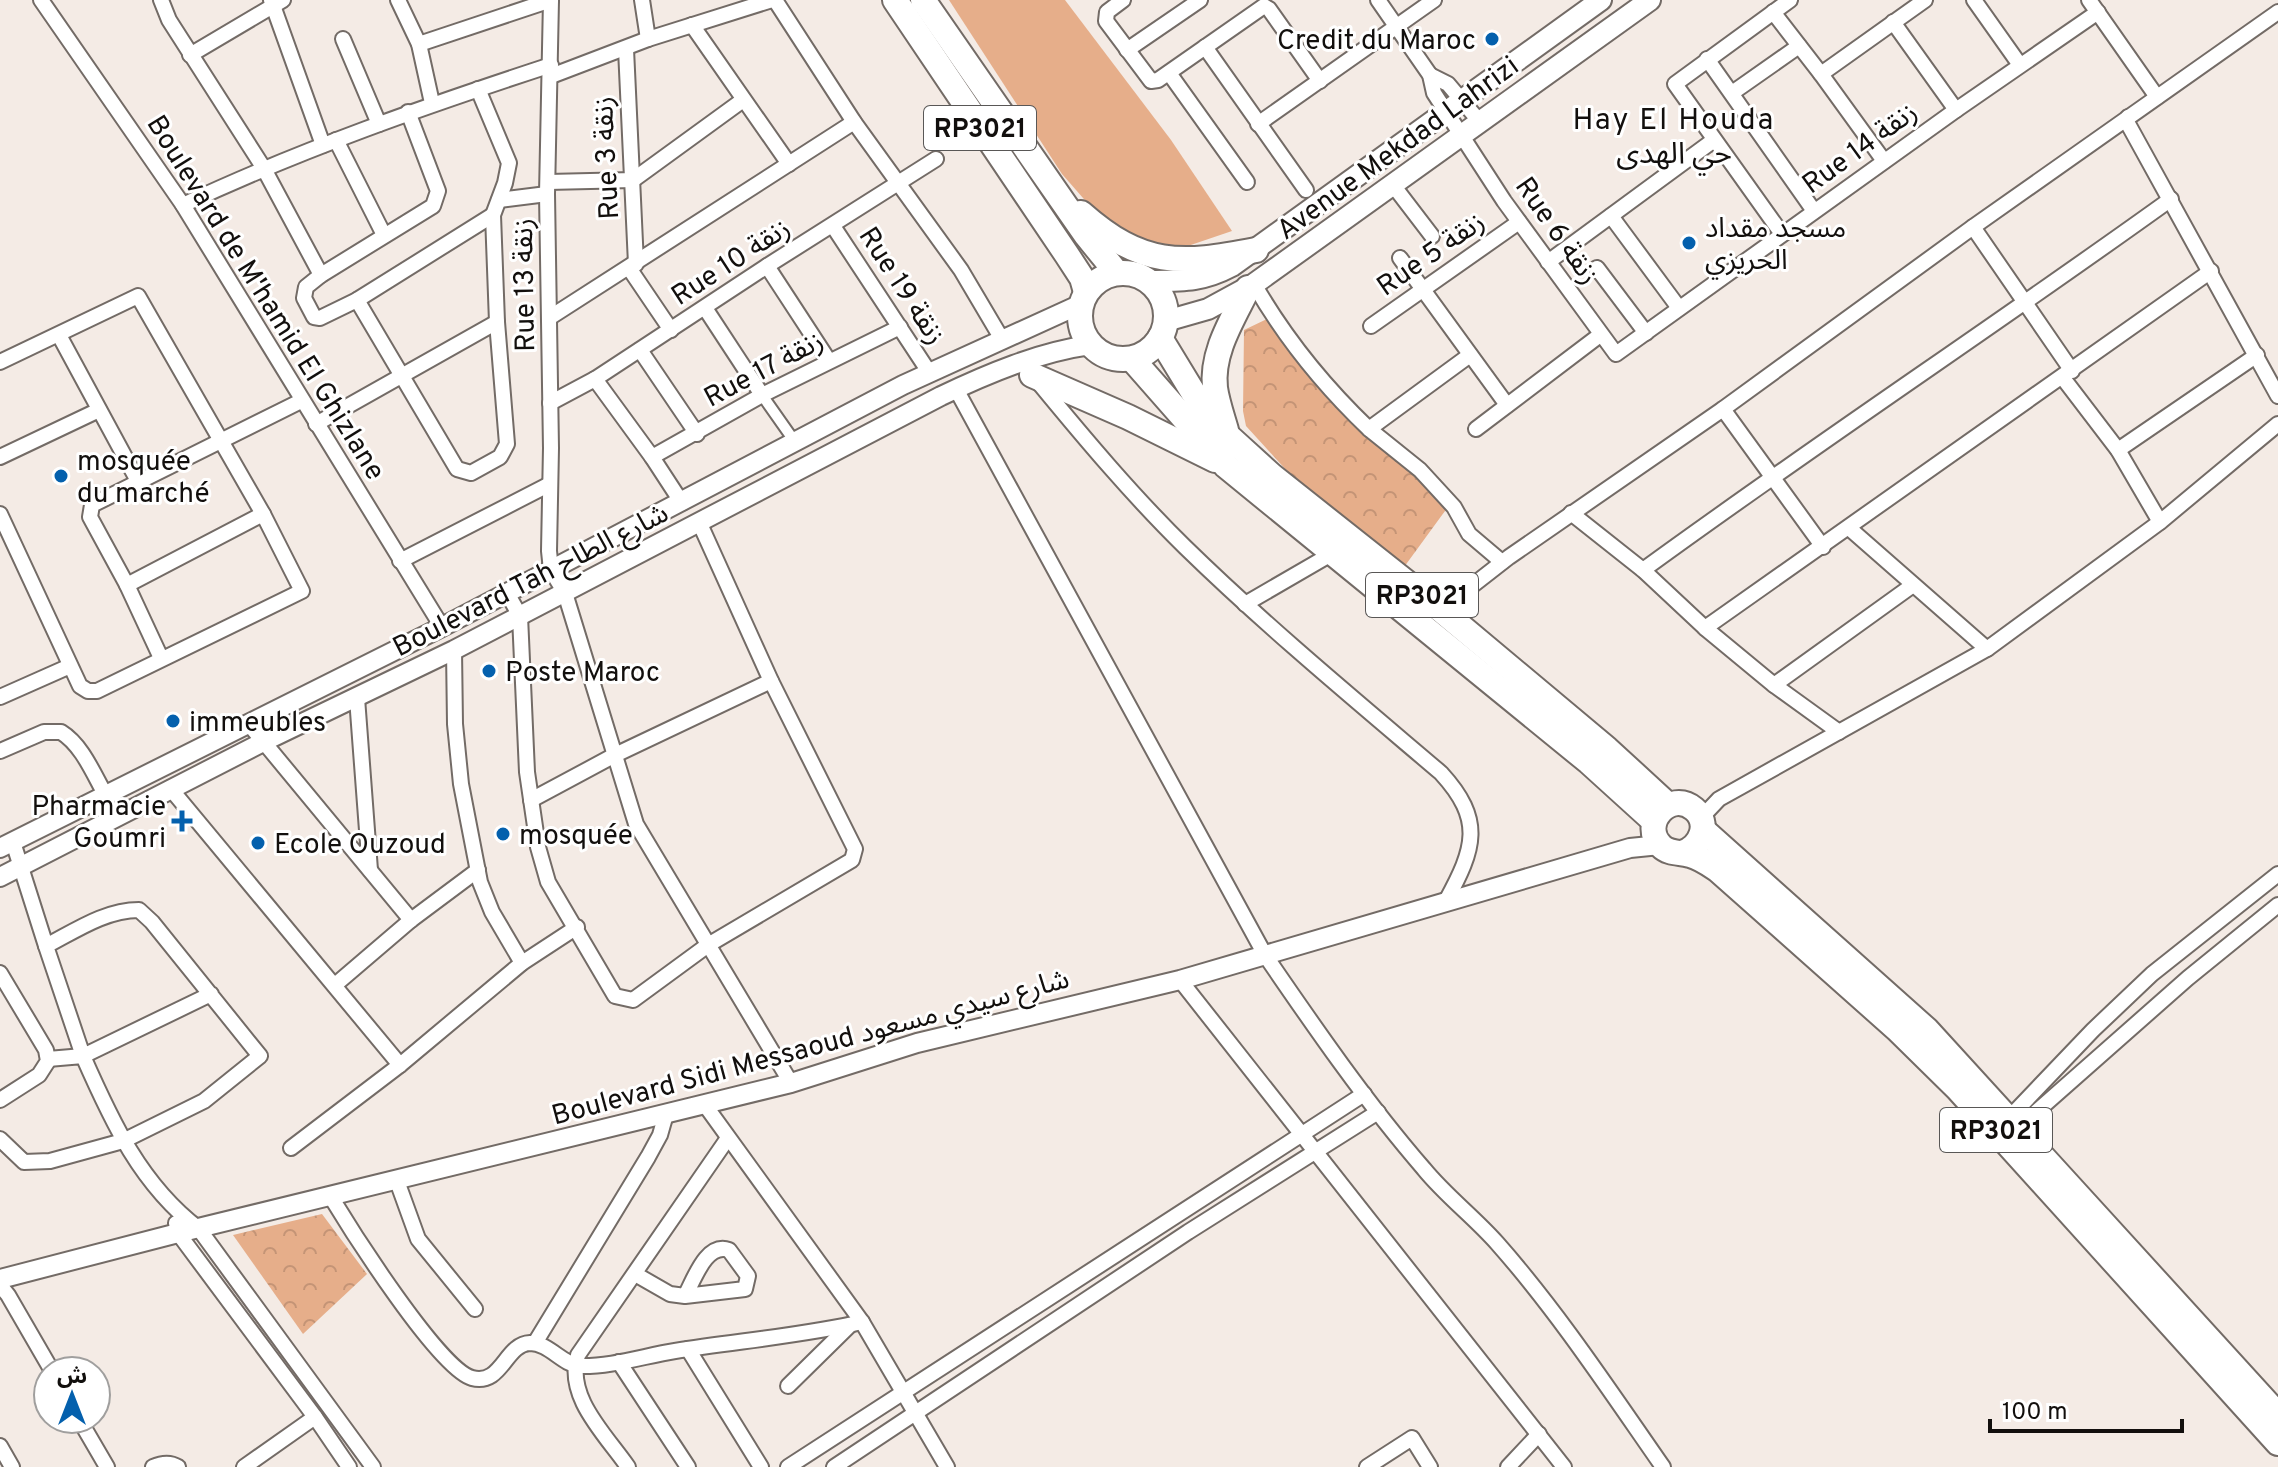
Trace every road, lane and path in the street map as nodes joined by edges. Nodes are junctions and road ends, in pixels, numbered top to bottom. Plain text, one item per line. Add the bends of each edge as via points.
1 (41, 0) edge
2 (161, 0) edge
3 (398, 0) edge
4 (551, 0) edge
5 (642, 0) edge
6 (774, 0) edge
7 (895, 0) edge
8 (923, 0) edge
9 (1200, 0) edge
10 (1378, 0) edge
11 (1434, 0) edge
12 (1601, 0) edge
13 (1650, 0) edge
14 (1790, 0) edge
15 (1925, 0) edge
16 (1974, 0) edge
17 (1121, 1) edge
18 (276, 2) edge
19 (2093, 6) edge
20 (1773, 12) junction
21 (2278, 12) edge
22 (1893, 22) junction
23 (692, 25) junction
24 (1397, 27) junction
25 (343, 39) dead end
26 (648, 39) junction
27 (419, 44) junction
28 (1799, 46) junction
29 (1205, 47) junction
30 (626, 49) junction
31 (1127, 50) junction
32 (190, 55) junction
33 (1707, 59) junction
34 (2020, 65) junction
35 (551, 71) junction
36 (1823, 72) junction
37 (1169, 73) junction
38 (1320, 81) junction
39 (478, 89) junction
40 (1732, 93) junction
41 (2157, 97) junction
42 (743, 100) junction
43 (432, 103) junction
44 (1454, 106) junction
45 (1956, 110) junction
46 (408, 112) junction
47 (2128, 117) junction
48 (854, 122) junction
49 (1480, 122) junction
50 (379, 124) junction
51 (1258, 124) junction
52 (1461, 135) junction
53 (1714, 140) junction
54 (329, 142) junction
55 (936, 159) dead end
56 (1884, 161) junction
57 (789, 164) junction
58 (263, 167) junction
59 (633, 180) junction
60 (900, 182) junction
61 (1247, 182) dead end
62 (1393, 185) junction
63 (548, 188) junction
64 (1306, 190) dead end
65 (1058, 193) junction
66 (2171, 199) junction
67 (499, 200) junction
68 (183, 205) junction
69 (1814, 211) junction
70 (493, 215) junction
71 (1611, 216) junction
72 (1519, 222) junction
73 (833, 226) junction
74 (1973, 227) junction
75 (1782, 234) junction
76 (384, 235) junction
77 (1432, 236) dead end
78 (1256, 250) junction
79 (1400, 258) dead end
80 (1548, 262) junction
81 (632, 266) junction
82 (767, 266) junction
83 (1597, 268) dead end
84 (2211, 271) junction
85 (1117, 273) junction
86 (321, 275) junction
87 (1149, 281) junction
88 (1251, 286) junction
89 (1423, 290) junction
90 (1084, 298) junction
91 (357, 300) junction
92 (2026, 304) junction
93 (705, 308) junction
94 (1679, 308) junction
95 (549, 318) junction
96 (497, 322) junction
97 (1371, 326) dead end
98 (900, 327) junction
99 (671, 330) junction
100 (1163, 330) junction
101 (1646, 333) junction
102 (59, 335) junction
103 (1600, 335) junction
104 (1003, 341) junction
105 (1090, 345) junction
106 (640, 350) junction
107 (1614, 353) joint
108 (1470, 355) junction
109 (2257, 355) junction
110 (1132, 359) junction
111 (829, 361) junction
112 (0, 362) edge
113 (1028, 369) junction
114 (929, 372) junction
115 (2067, 375) junction
116 (403, 376) junction
117 (595, 379) junction
118 (956, 389) junction
119 (762, 395) junction
120 (2278, 396) edge
121 (301, 401) junction
122 (550, 403) junction
123 (1507, 405) junction
124 (1723, 409) junction
125 (99, 410) junction
126 (316, 424) junction
127 (2278, 424) edge
128 (1369, 429) junction
129 (1476, 429) dead end
130 (697, 434) junction
131 (1228, 436) junction
132 (221, 441) junction
133 (795, 442) junction
134 (2118, 450) junction
135 (0, 457) edge
136 (652, 457) junction
137 (1226, 466) junction
138 (1771, 476) junction
139 (139, 483) junction
140 (550, 484) junction
141 (682, 503) junction
142 (1571, 513) junction
143 (0, 514) edge
144 (263, 514) junction
145 (2160, 522) junction
146 (700, 524) junction
147 (1849, 528) junction
148 (14, 542) junction
149 (1823, 547) junction
150 (0, 549) edge
151 (1333, 553) junction
152 (400, 561) junction
153 (1502, 562) junction
154 (551, 570) junction
155 (1643, 570) junction
156 (127, 585) junction
157 (1913, 585) junction
158 (507, 593) junction
159 (565, 593) junction
160 (1245, 604) junction
161 (1441, 610) junction
162 (520, 616) junction
163 (442, 627) junction
164 (1705, 628) junction
165 (1987, 649) junction
166 (454, 650) junction
167 (161, 658) junction
168 (70, 666) junction
169 (771, 681) junction
170 (1774, 685) junction
171 (0, 697) edge
172 (357, 698) junction
173 (248, 723) junction
174 (1839, 732) junction
175 (263, 742) junction
176 (0, 751) edge
177 (613, 756) junction
178 (170, 788) junction
179 (105, 794) junction
180 (531, 800) junction
181 (1677, 826) junction
182 (6, 845) edge
183 (22, 867) junction
184 (370, 870) junction
185 (478, 870) junction
186 (2278, 874) edge
187 (0, 877) edge
188 (1446, 901) junction
189 (2278, 905) edge
190 (411, 920) junction
191 (577, 927) junction
192 (708, 945) junction
193 (46, 946) junction
194 (1265, 955) junction
195 (522, 963) junction
196 (1, 977) edge
197 (1180, 980) junction
198 (335, 985) junction
199 (211, 994) junction
200 (83, 1056) junction
201 (48, 1059) junction
202 (400, 1065) junction
203 (791, 1083) junction
204 (1364, 1094) junction
205 (0, 1100) edge
206 (705, 1105) junction
207 (1378, 1112) junction
208 (666, 1114) junction
209 (2013, 1123) junction
210 (1303, 1134) junction
211 (728, 1138) junction
212 (0, 1139) edge
213 (123, 1141) junction
214 (291, 1148) dead end
215 (1318, 1152) junction
216 (397, 1181) junction
217 (331, 1197) junction
218 (173, 1209) junction
219 (199, 1229) junction
220 (178, 1233) junction
221 (635, 1274) junction
222 (0, 1282) edge
223 (685, 1296) junction
224 (475, 1309) dead end
225 (856, 1324) junction
226 (535, 1343) junction
227 (688, 1349) junction
228 (43, 1355) edge
229 (619, 1362) junction
230 (575, 1366) junction
231 (788, 1386) dead end
232 (901, 1393) junction
233 (914, 1414) junction
234 (2278, 1415) edge
235 (315, 1417) junction
236 (1539, 1434) junction
237 (88, 1435) edge
238 (2278, 1443) edge
239 (0, 1446) edge
240 (12, 1467) edge
241 (107, 1467) edge
242 (153, 1467) edge
243 (178, 1467) edge
244 (244, 1467) edge
245 (349, 1467) edge
246 (373, 1467) edge
247 (628, 1467) edge
248 (688, 1467) edge
249 (761, 1467) edge
250 (788, 1467) edge
251 (834, 1467) edge
252 (947, 1467) edge
253 (1367, 1467) edge
254 (1430, 1467) edge
255 (1508, 1467) edge
256 (1564, 1467) edge
257 (1663, 1467) edge

1 - 68 street, Boulevard de M'hamid El Ghizlane
2 - 32 street
3 - 27 street
4 - 27 street
4 - 35 street, Rue 13 زنقة
5 - 26 street
6 - 23 street
6 - 48 street
7 - 90 highway, RP3021 via 1082,278
8 - 65 highway, RP3021
9 - 31 street
10 - 24 street
11 - 24 street
12 - 44 main road, Avenue Mekdad Lahrizi
13 - 49 main road, Avenue Mekdad Lahrizi
14 - 20 street
15 - 22 street
16 - 34 street
17 - 31 street via 1105,16
18 - 32 street
18 - 54 street
19 - 34 street, Rue 14 زنقة
19 - 41 street
20 - 28 street
20 - 33 street
21 - 41 street
22 - 36 street
22 - 45 street
23 - 26 street
23 - 42 street
24 - 38 street
24 - 44 street via 1430,75 1448,84
25 - 50 street
26 - 30 street
27 - 43 street
28 - 36 street
28 - 40 street
29 - 37 street
29 - 38 street via 1265,7
29 - 51 street
30 - 35 street
30 - 59 street, Rue 3 زنقة
31 - 37 street via 1147,79 1156,81
32 - 58 street
33 - 40 street
33 - 53 street via 1675,86
34 - 45 street, Rue 14 زنقة
35 - 39 street
35 - 63 street, Rue 13 زنقة
36 - 56 street
37 - 61 street
38 - 51 street
39 - 43 street
39 - 67 street via 509,163
40 - 69 street
41 - 47 street
42 - 57 street
42 - 59 street
43 - 46 street
44 - 49 street
44 - 52 street, Rue 6 زنقة
44 - 78 main road, Avenue Mekdad Lahrizi
45 - 56 street, Rue 14 زنقة
46 - 50 street
46 - 76 street via 437,199
47 - 66 street
47 - 74 street
48 - 57 street
48 - 60 street
49 - 52 main road, Avenue Mekdad Lahrizi
50 - 54 street
51 - 64 street
52 - 62 main road, Avenue Mekdad Lahrizi
52 - 72 street, Rue 6 زنقة
53 - 71 street
53 - 75 street
54 - 58 street
54 - 76 street
55 - 60 street, Rue 10 زنقة
56 - 69 street, Rue 14 زنقة
57 - 81 street
58 - 68 street
58 - 86 street
59 - 63 street
59 - 81 street, Rue 3 زنقة
60 - 73 street, Rue 10 زنقة
60 - 104 street
62 - 77 street
62 - 88 main road, Avenue Mekdad Lahrizi
63 - 67 street
63 - 95 street, Rue 13 زنقة
65 - 78 highway via 1110,237 1148,255 1191,261
65 - 85 highway, RP3021
66 - 84 street
66 - 92 street
67 - 70 street
68 - 121 street, Boulevard de M'hamid El Ghizlane
69 - 75 street, Rue 14 زنقة
70 - 91 street
70 - 96 street
71 - 80 street
71 - 94 street
72 - 80 street, Rue 6 زنقة
72 - 89 street, Rue 5 زنقة
73 - 82 street, Rue 10 زنقة
73 - 98 street, Rue 19 زنقة
74 - 92 street
74 - 124 street
75 - 94 street, Rue 14 زنقة
76 - 86 street
78 - 87 main road, Avenue Mekdad Lahrizi via 1207,278
79 - 89 street
80 - 103 street, Rue 6 زنقة
81 - 95 street
81 - 99 street
82 - 93 street, Rue 10 زنقة
82 - 111 street
83 - 101 street
84 - 109 street
84 - 115 street
85 - 87 highway
85 - 90 highway via 1097,281
86 - 91 street via 303,292 314,317
87 - 100 highway, RP3021 via 1162,297
88 - 100 main road, Avenue Mekdad Lahrizi
88 - 128 street via 1333,395
88 - 131 highway via 1216,360 1215,388
89 - 97 street, Rue 5 زنقة
89 - 108 street
90 - 104 street, Boulevard Tah شارع الطاح
90 - 105 highway, RP3021 via 1079,323
91 - 116 street
92 - 115 street
92 - 138 street
93 - 99 street, Rue 10 زنقة
93 - 119 street
94 - 101 street, Rue 14 زنقة
95 - 122 street, Rue 13 زنقة
96 - 116 street
96 - 116 street via 507,444 500,457 471,473 457,469
98 - 111 street, Rue 17 زنقة
98 - 114 street, Rue 19 زنقة
99 - 106 street, Rue 10 زنقة
100 - 110 highway via 1153,347
100 - 131 highway, RP3021 via 1202,407
101 - 107 street, Rue 14 زنقة
102 - 112 street
102 - 125 street
102 - 132 street via 138,296
103 - 107 street, Rue 6 زنقة
103 - 123 street
104 - 114 street, Boulevard Tah شارع الطاح
105 - 110 highway via 1109,358
105 - 113 street, Boulevard Tah شارع الطاح
106 - 117 street, Rue 10 زنقة
106 - 130 street
108 - 123 street
108 - 128 street
109 - 120 street
109 - 134 street
110 - 137 highway, RP3021
111 - 119 street, Rue 17 زنقة
113 - 118 street, Boulevard Tah شارع الطاح
113 - 137 highway
113 - 160 street via 1182,544
114 - 133 street, Boulevard Tah شارع الطاح
115 - 134 street
115 - 147 street
116 - 126 street
117 - 122 street, Rue 10 زنقة
117 - 136 street
118 - 146 street, Boulevard Tah شارع الطاح
118 - 194 street
119 - 130 street, Rue 17 زنقة
119 - 133 street
121 - 126 street, Boulevard de M'hamid El Ghizlane
121 - 132 street
122 - 140 street, Rue 13 زنقة
123 - 129 street
124 - 138 street
124 - 142 street
125 - 135 street
125 - 139 street
126 - 152 street, Boulevard de M'hamid El Ghizlane
127 - 145 street
128 - 153 street via 1420,470 1454,507 1469,534
130 - 136 street, Rue 17 زنقة
131 - 161 highway, RP3021
132 - 139 street
132 - 144 street
133 - 141 street, Boulevard Tah شارع الطاح
134 - 145 street
136 - 141 street
137 - 151 highway, RP3021
138 - 149 street
138 - 155 street
139 - 156 street via 92,505 90,511
140 - 152 street
140 - 154 street, Rue 13 زنقة
141 - 154 street, Boulevard Tah شارع الطاح
142 - 153 street
142 - 155 street
143 - 148 street
144 - 156 street
144 - 167 street via 302,591
145 - 165 street
146 - 159 street, Boulevard Tah شارع الطاح
146 - 169 street
147 - 149 street
147 - 157 street
148 - 150 street
148 - 168 street
149 - 164 street
151 - 160 street
151 - 181 highway, RP3021 via 1603,775
152 - 163 street, Boulevard de M'hamid El Ghizlane
153 - 161 street
154 - 158 street, Boulevard Tah شارع الطاح
154 - 159 street
155 - 164 street
156 - 167 street
157 - 165 street
157 - 170 street
158 - 162 street
158 - 163 street, Boulevard Tah شارع الطاح
159 - 162 street, Boulevard Tah شارع الطاح
159 - 177 street
160 - 188 street via 1457,791 1468,812 1471,839 1463,870
161 - 181 highway, RP3021 via 1607,749
162 - 166 street, Boulevard Tah شارع الطاح
162 - 180 street
163 - 173 street, Boulevard Tah شارع الطاح
164 - 170 street
165 - 174 street
166 - 172 street, Boulevard Tah شارع الطاح
166 - 185 street via 461,784
167 - 168 street via 97,691 80,686
168 - 171 street
169 - 177 street
169 - 192 street via 855,855
170 - 174 street
172 - 175 street, Boulevard Tah شارع الطاح
172 - 184 street
173 - 175 street
173 - 179 street, Boulevard Tah شارع الطاح
174 - 181 street
175 - 178 street, Boulevard Tah شارع الطاح
175 - 184 street
176 - 179 street via 44,732 61,732 80,751
177 - 180 street
177 - 192 street via 636,824
178 - 183 street, Boulevard Tah شارع الطاح
178 - 198 street
179 - 182 street, Boulevard Tah شارع الطاح
180 - 191 street via 548,882
181 - 188 street, Boulevard Sidi Messaoud شارع سيدي مسعود via 1630,848
181 - 209 highway, RP3021 via 1927,1030
181 - 238 highway, RP3021 via 1705,861 1958,1089
182 - 183 street
183 - 187 street, Boulevard Tah شارع الطاح
183 - 193 street
184 - 190 street
185 - 190 street
185 - 195 street via 492,912
186 - 209 street via 2152,974 2093,1030
188 - 194 street, Boulevard Sidi Messaoud شارع سيدي مسعود
189 - 209 street
190 - 198 street
191 - 192 street via 615,996 624,999 633,1000
191 - 195 street
192 - 203 street
193 - 199 street via 97,920 139,910
193 - 200 street
194 - 197 street, Boulevard Sidi Messaoud شارع سيدي مسعود
194 - 204 street
195 - 202 street
196 - 201 street
197 - 203 street, Boulevard Sidi Messaoud شارع سيدي مسعود via 917,1043
197 - 210 street
198 - 202 street
199 - 200 street
199 - 213 street via 260,1056 204,1101
200 - 201 street
200 - 213 street
201 - 205 street via 43,1072
202 - 214 street
203 - 206 street, Boulevard Sidi Messaoud شارع سيدي مسعود
204 - 207 street
204 - 210 street
206 - 208 street, Boulevard Sidi Messaoud شارع سيدي مسعود
206 - 211 street
207 - 215 street
207 - 257 street via 1540,1296
208 - 216 street, Boulevard Sidi Messaoud شارع سيدي مسعود
208 - 226 street via 648,1157
209 - 234 highway, RP3021
210 - 215 street
210 - 232 street
211 - 221 street
211 - 225 street
212 - 213 street via 24,1162 50,1161
213 - 218 street
215 - 233 street
215 - 236 street
216 - 217 street, Boulevard Sidi Messaoud شارع سيدي مسعود
216 - 224 street via 418,1239
217 - 219 street, Boulevard Sidi Messaoud شارع سيدي مسعود
217 - 226 street via 375,1267 445,1359 461,1372 485,1378 515,1350
218 - 219 street
218 - 220 street
219 - 220 street, Boulevard Sidi Messaoud شارع سيدي مسعود
219 - 246 street
220 - 222 street, Boulevard Sidi Messaoud شارع سيدي مسعود
220 - 235 street
221 - 223 street via 670,1294
221 - 230 street
222 - 228 street
223 - 223 street via 745,1289 748,1276 729,1250 717,1249
225 - 227 street
225 - 231 street
225 - 232 street
226 - 230 street
227 - 229 street
227 - 249 street
229 - 230 street
229 - 248 street
230 - 247 street via 580,1399
232 - 233 street
232 - 250 street
233 - 251 street
233 - 252 street
235 - 244 street
235 - 245 street
236 - 255 street
236 - 256 street
237 - 241 street
239 - 240 street
242 - 243 street
253 - 254 street via 1412,1438

